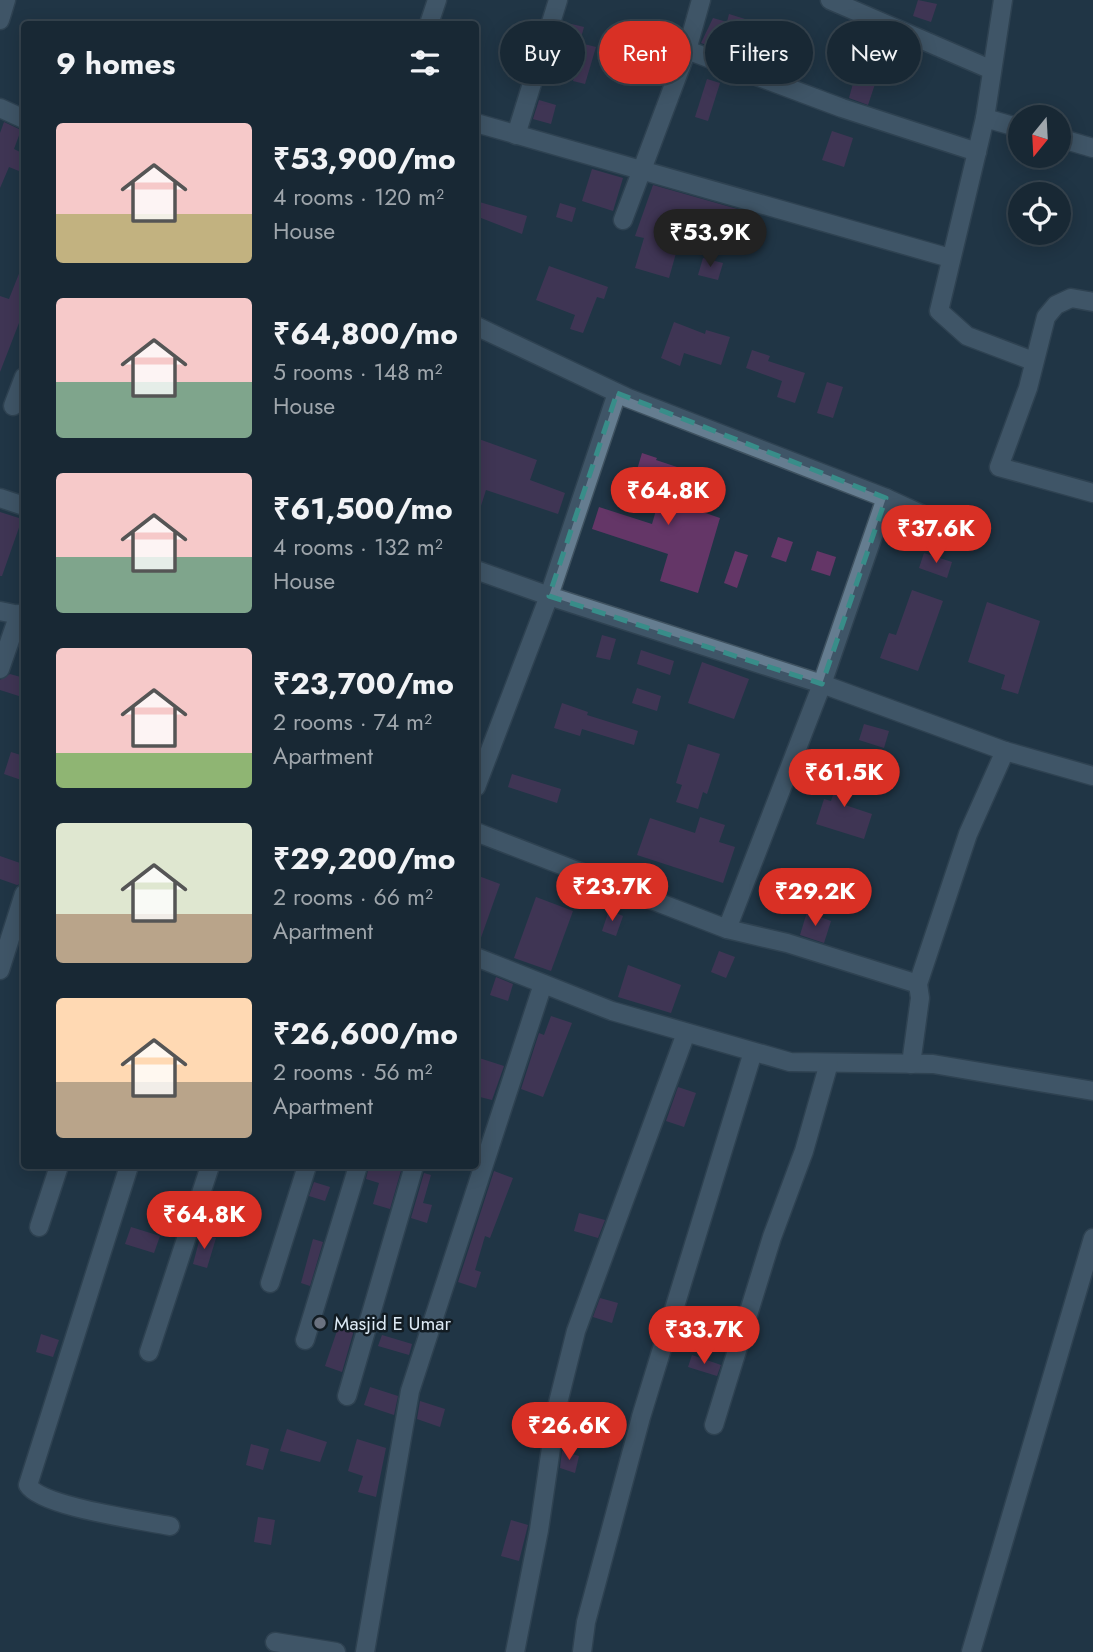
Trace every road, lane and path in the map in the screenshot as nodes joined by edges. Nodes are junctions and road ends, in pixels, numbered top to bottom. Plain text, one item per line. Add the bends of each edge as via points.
1 (6, 0) edge
2 (437, 0) edge
3 (558, 0) edge
4 (701, 0) edge
5 (830, 0) edge
6 (1003, 0) edge
7 (0, 20) edge
8 (430, 21) edge
9 (691, 36) edge
10 (691, 51) edge
11 (992, 70) junction
12 (675, 84) edge
13 (0, 108) edge
14 (21, 118) edge
15 (985, 118) junction
16 (479, 124) edge
17 (1008, 125) edge
18 (516, 135) junction
19 (1071, 142) edge
20 (1093, 148) edge
21 (977, 152) junction
22 (643, 171) junction
23 (623, 219) dead end
24 (950, 258) junction
25 (1093, 302) edge
26 (479, 327) edge
27 (1033, 361) junction
28 (21, 385) edge
29 (617, 393) junction
30 (13, 406) edge
31 (1093, 493) edge
32 (0, 498) edge
33 (886, 498) junction
34 (21, 505) edge
35 (969, 536) dead end
36 (479, 571) edge
37 (549, 596) junction
38 (0, 611) edge
39 (21, 615) edge
40 (21, 617) edge
41 (0, 669) edge
42 (821, 684) junction
43 (1005, 751) junction
44 (1093, 776) edge
45 (479, 779) edge
46 (479, 833) edge
47 (21, 904) edge
48 (727, 929) junction
49 (479, 958) edge
50 (0, 970) edge
51 (543, 984) junction
52 (918, 984) junction
53 (687, 1033) junction
54 (753, 1052) junction
55 (829, 1063) junction
56 (911, 1064) junction
57 (1093, 1091) edge
58 (58, 1169) edge
59 (128, 1169) edge
60 (208, 1169) edge
61 (306, 1169) edge
62 (357, 1169) edge
63 (413, 1169) edge
64 (39, 1227) dead end
65 (1093, 1238) edge
66 (270, 1283) dead end
67 (305, 1340) dead end
68 (149, 1352) dead end
69 (347, 1396) dead end
70 (714, 1425) dead end
71 (170, 1526) dead end
72 (275, 1642) dead end
73 (336, 1652) edge
74 (365, 1652) edge
75 (515, 1652) edge
76 (582, 1652) edge
77 (971, 1652) edge

1 - 7 street
2 - 8 street
3 - 18 street
4 - 9 street
5 - 11 street
6 - 11 street
10 - 21 street
11 - 15 street
12 - 22 street
13 - 14 street
15 - 17 street
15 - 21 street
16 - 18 street
18 - 22 street
19 - 20 street
21 - 24 street
22 - 23 street
22 - 24 street
24 - 27 street via 939,311 967,336
25 - 27 street via 1071,298 1056,305 1046,317
26 - 29 street
27 - 31 street via 999,467
28 - 30 street
29 - 33 street
29 - 37 street
32 - 34 street
33 - 35 street
33 - 42 street
36 - 37 street
37 - 42 street
37 - 45 street
38 - 39 street
40 - 41 street
42 - 43 street
42 - 48 street
43 - 44 street
43 - 52 street via 968,834
46 - 48 street
47 - 50 street
48 - 52 street
49 - 51 street
51 - 53 street
51 - 74 street via 410,1391
52 - 56 street
53 - 54 street
53 - 75 street via 576,1331 557,1407
54 - 55 street via 790,1062
54 - 76 street via 641,1417
55 - 56 street
55 - 70 street
56 - 57 street
58 - 64 street
59 - 71 street via 28,1485 54,1501
60 - 68 street
61 - 66 street
62 - 67 street
63 - 69 street
65 - 77 street
72 - 73 street

